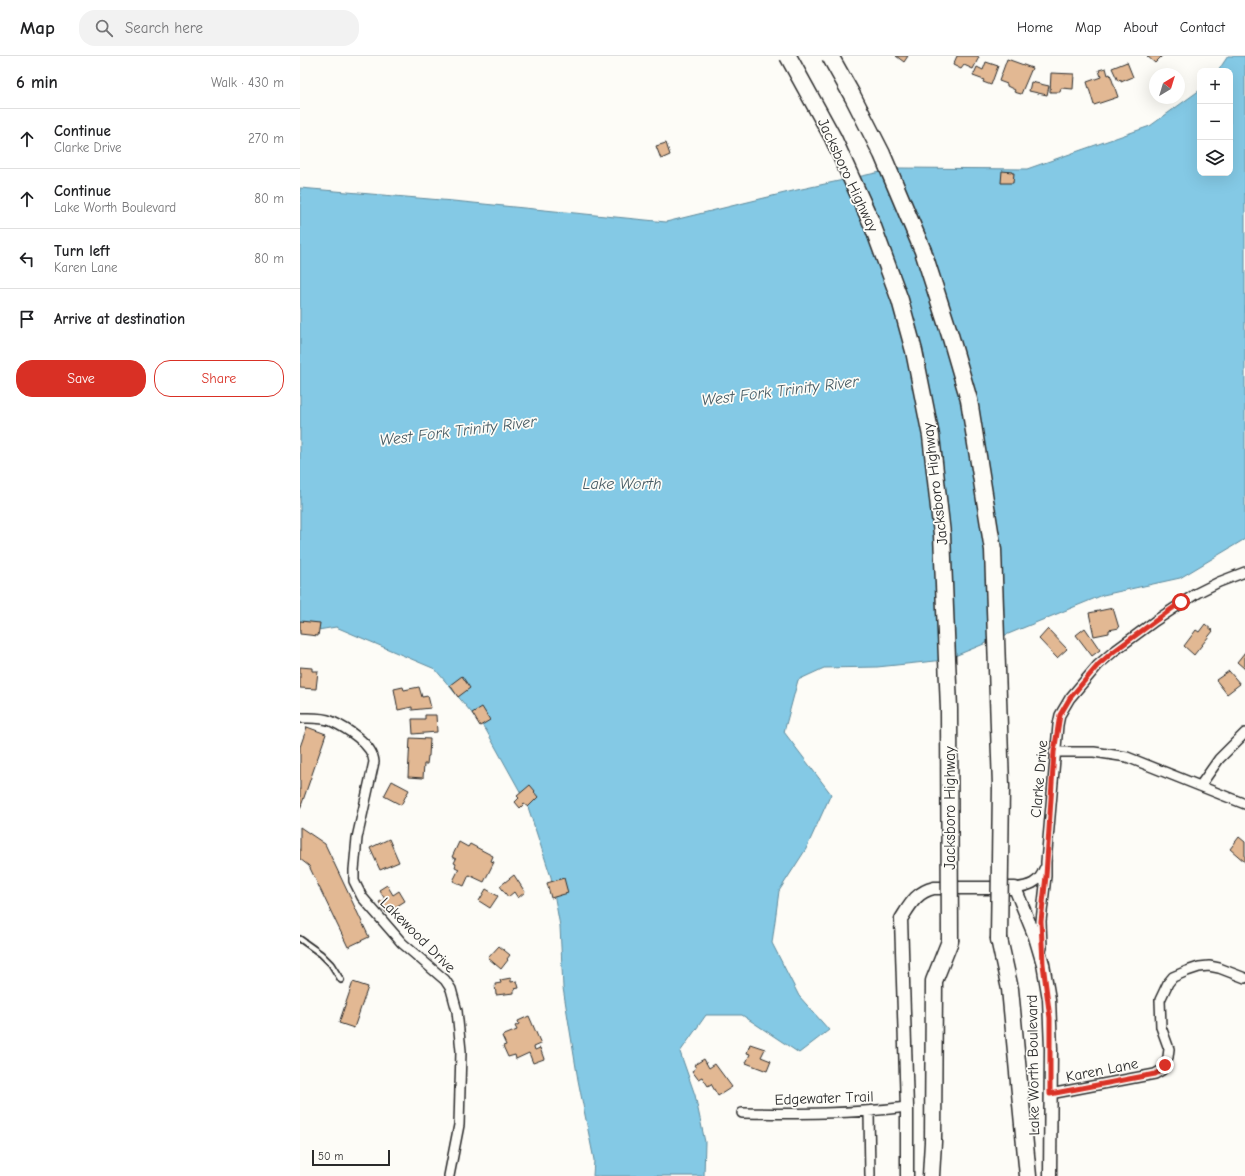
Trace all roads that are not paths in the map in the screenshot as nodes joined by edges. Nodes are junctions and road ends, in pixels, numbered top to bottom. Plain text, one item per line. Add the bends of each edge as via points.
1 (788, 56) edge
2 (830, 56) edge
3 (1245, 572) edge
4 (300, 718) edge
5 (1245, 733) edge
6 (1054, 752) junction
7 (1200, 786) junction
8 (1245, 804) edge
9 (1046, 862) junction
10 (1015, 888) junction
11 (300, 939) edge
12 (1043, 964) junction
13 (1245, 978) edge
14 (341, 980) dead end
15 (1050, 1094) junction
16 (907, 1107) junction
17 (869, 1112) junction
18 (742, 1113) dead end
19 (449, 1176) edge
20 (870, 1176) edge
21 (907, 1176) edge
22 (931, 1176) edge
23 (1028, 1176) edge
24 (1050, 1176) edge

1 - 22 highway, Jacksboro Highway, bridge via 833,138 875,231 900,300 914,351 931,436 942,534 949,709 950,941 934,981
2 - 23 highway, bridge via 882,154 923,251 969,400 993,550 1001,786 1000,939 1010,988
3 - 6 street, Clarke Drive via 1181,602 1098,665 1070,698 1060,715
4 - 19 street, Lakewood Drive via 330,720 370,748 374,762 357,838 354,881 362,897 402,943 445,980 452,993 457,1011 461,1051 459,1125
5 - 7 street via 1219,758
6 - 7 street via 1094,752 1127,757
6 - 9 street, Clarke Drive
7 - 8 street
9 - 10 street via 1037,881
9 - 12 street, Clarke Drive via 1041,921
10 - 12 main road, Lake Worth Boulevard
10 - 16 main road via 926,890 918,895 901,920
11 - 14 lane via 321,954
12 - 15 main road, Lake Worth Boulevard via 1050,1018
13 - 15 street, Karen Lane via 1209,966 1173,977 1160,1000 1161,1027 1169,1049 1162,1070 1155,1074
15 - 24 main road, Lake Worth Boulevard
16 - 17 street, Edgewater Trail
16 - 21 main road
17 - 18 street, Edgewater Trail via 810,1115
17 - 20 street

